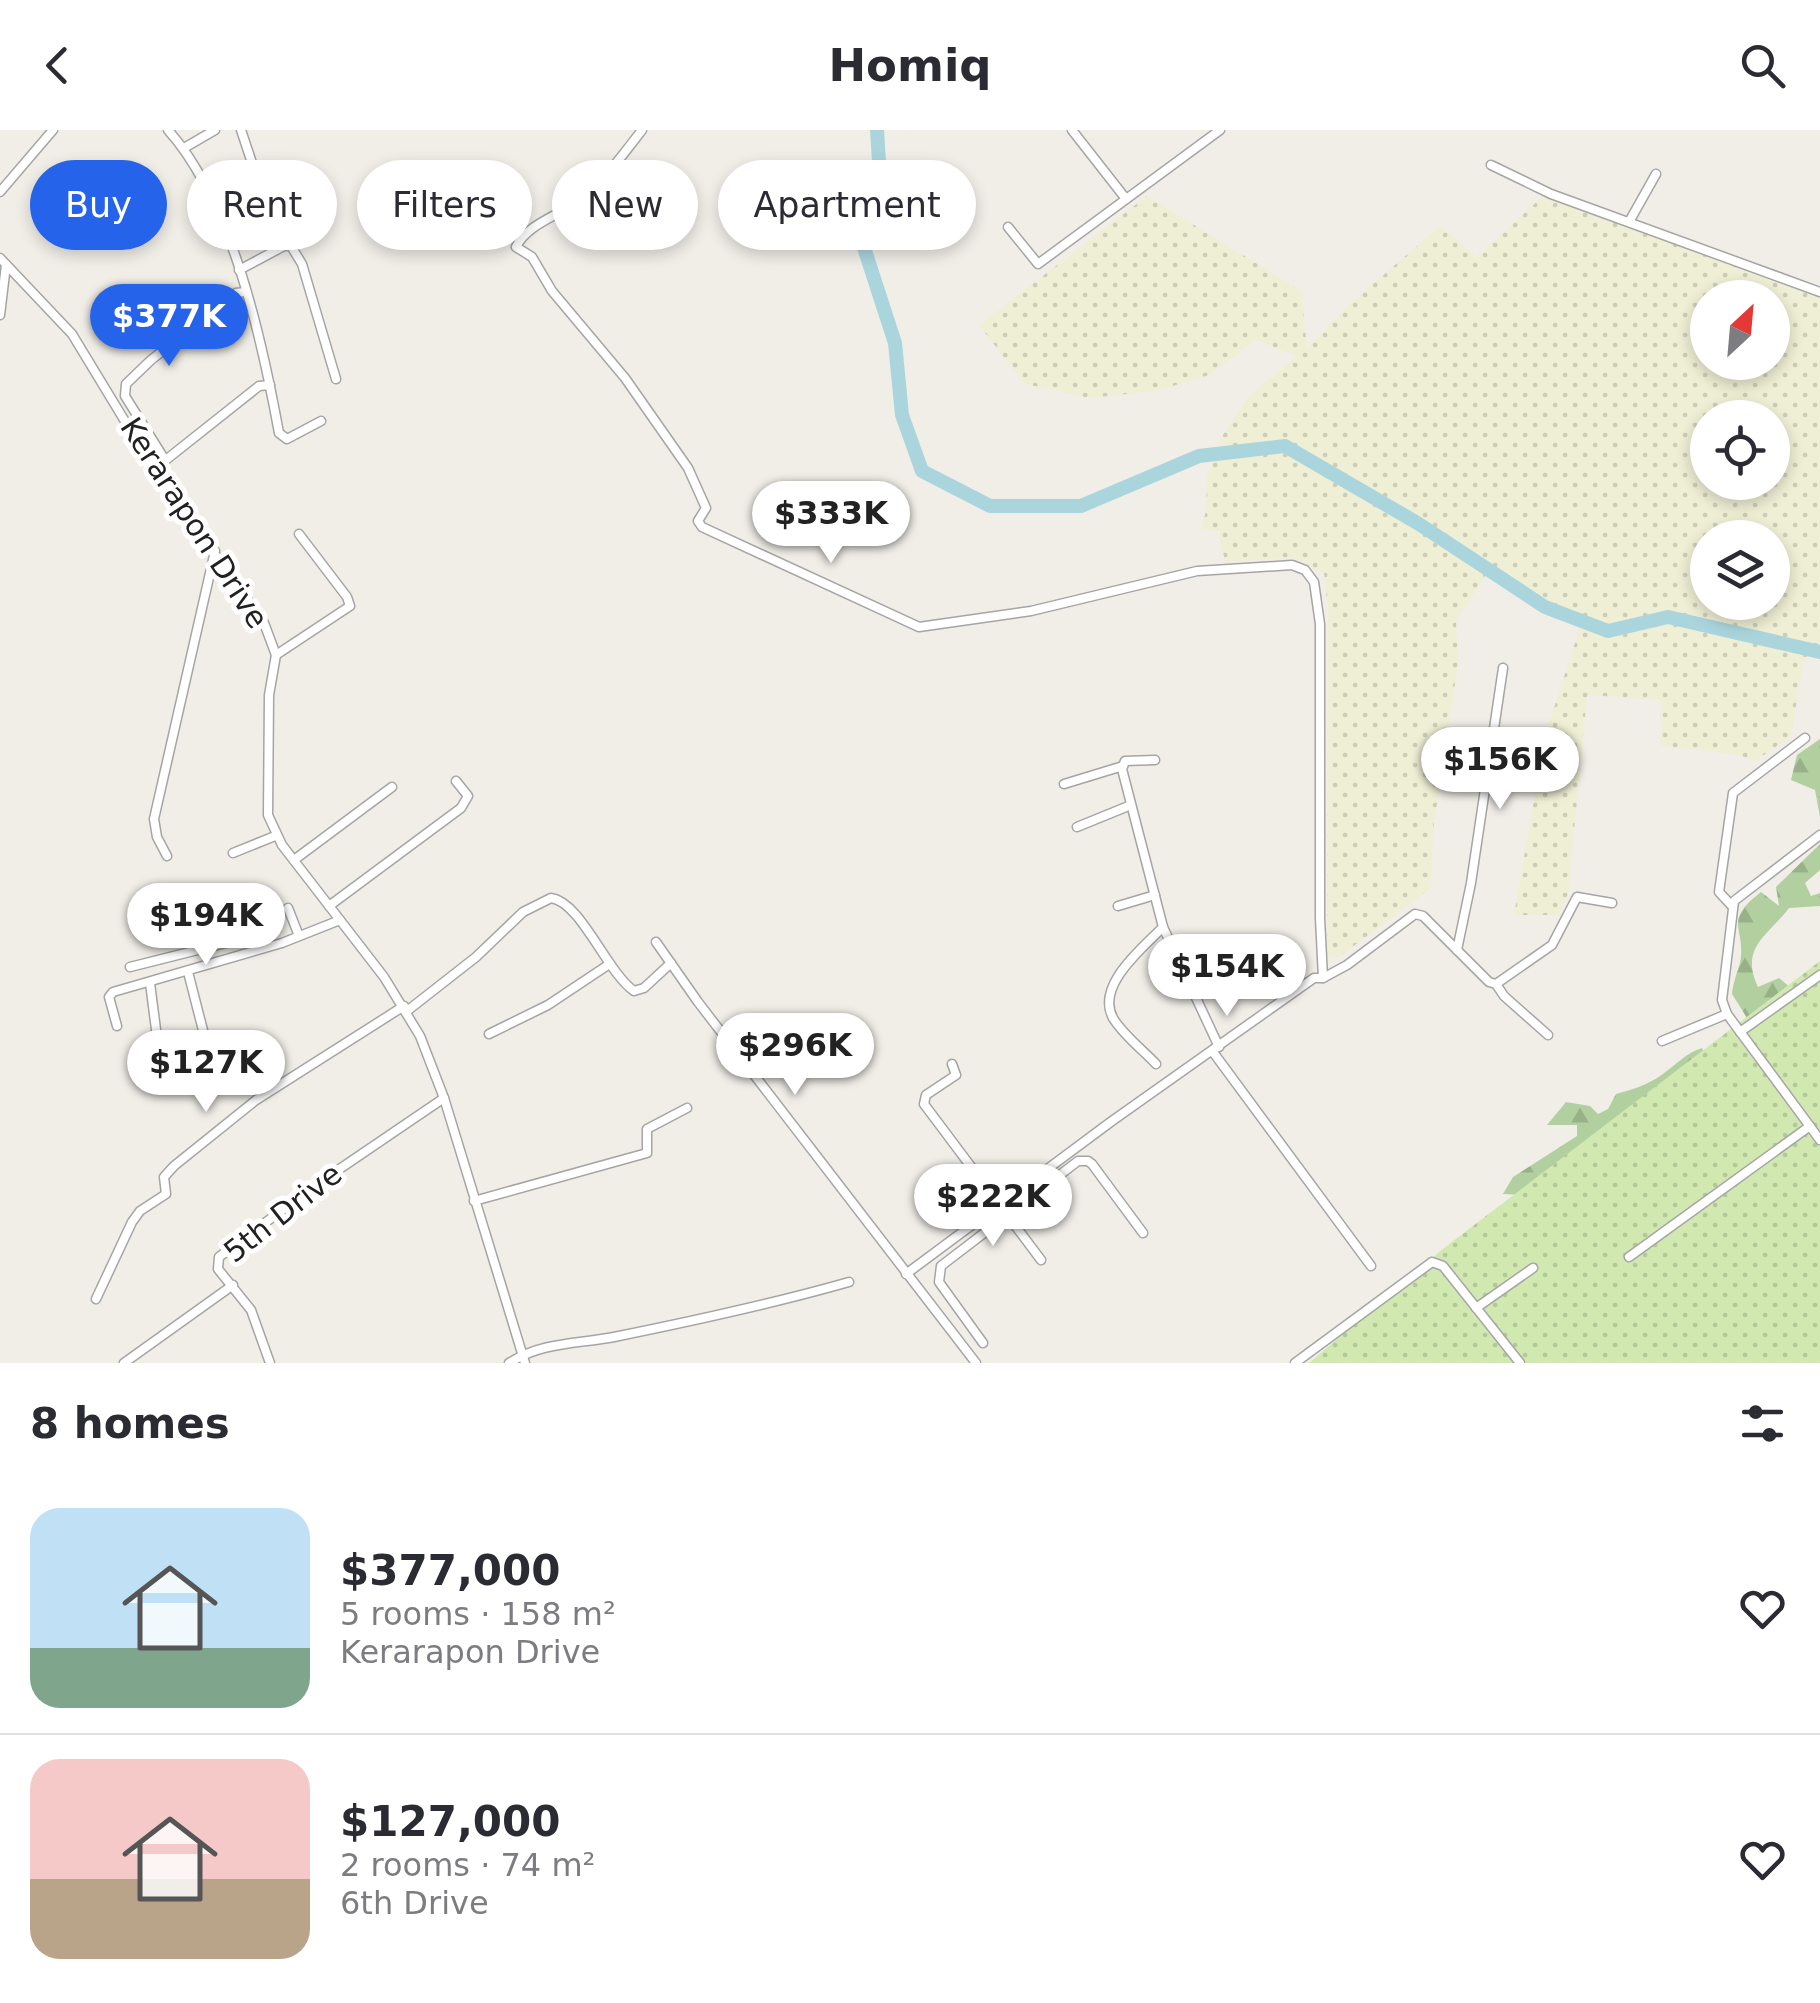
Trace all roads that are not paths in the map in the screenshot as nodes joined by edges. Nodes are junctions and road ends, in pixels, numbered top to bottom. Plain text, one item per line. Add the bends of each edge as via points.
1 (54, 130) edge
2 (168, 130) edge
3 (215, 130) edge
4 (241, 130) edge
5 (642, 130) edge
6 (1072, 130) edge
7 (1220, 130) edge
8 (184, 148) junction
9 (251, 160) edge
10 (1491, 166) dead end
11 (1656, 174) dead end
12 (0, 192) edge
13 (1126, 199) junction
14 (1629, 222) junction
15 (1008, 227) dead end
16 (3, 262) edge
17 (239, 270) junction
18 (246, 292) junction
19 (1820, 292) edge
20 (1, 300) edge
21 (0, 315) edge
22 (336, 379) dead end
23 (270, 385) junction
24 (321, 421) dead end
25 (165, 460) junction
26 (154, 469) junction
27 (299, 534) dead end
28 (215, 550) junction
29 (276, 655) junction
30 (1503, 668) dead end
31 (1805, 738) dead end
32 (1155, 760) dead end
33 (1122, 766) junction
34 (456, 781) dead end
35 (1064, 784) dead end
36 (392, 787) dead end
37 (1132, 805) junction
38 (1077, 827) dead end
39 (1820, 835) edge
40 (276, 836) junction
41 (233, 854) dead end
42 (167, 856) dead end
43 (294, 860) junction
44 (1156, 895) junction
45 (1612, 903) dead end
46 (330, 906) junction
47 (1118, 906) dead end
48 (1732, 906) junction
49 (288, 908) dead end
50 (340, 920) junction
51 (1163, 927) junction
52 (274, 932) dead end
53 (299, 936) junction
54 (656, 942) dead end
55 (218, 946) junction
56 (1457, 950) junction
57 (225, 960) junction
58 (671, 963) junction
59 (608, 966) junction
60 (130, 967) dead end
61 (188, 972) junction
62 (1820, 976) edge
63 (1323, 978) junction
64 (150, 983) junction
65 (1496, 984) junction
66 (406, 1009) junction
67 (1727, 1014) junction
68 (117, 1026) dead end
69 (1740, 1032) junction
70 (488, 1034) dead end
71 (1548, 1035) dead end
72 (206, 1042) dead end
73 (1662, 1042) dead end
74 (158, 1046) dead end
75 (1216, 1050) junction
76 (952, 1064) dead end
77 (1156, 1064) dead end
78 (444, 1098) junction
79 (687, 1108) dead end
80 (1810, 1126) junction
81 (1820, 1140) edge
82 (474, 1202) junction
83 (1000, 1205) junction
84 (1008, 1216) junction
85 (1143, 1233) dead end
86 (1630, 1257) dead end
87 (1042, 1260) dead end
88 (1371, 1266) dead end
89 (1533, 1268) dead end
90 (906, 1274) junction
91 (849, 1282) dead end
92 (233, 1285) junction
93 (96, 1299) dead end
94 (1476, 1308) junction
95 (983, 1343) dead end
96 (524, 1359) edge
97 (124, 1363) edge
98 (270, 1363) edge
99 (509, 1363) edge
100 (976, 1363) edge
101 (1295, 1363) edge
102 (1520, 1363) edge

1 - 12 street
2 - 8 street
3 - 8 street
4 - 9 street
5 - 63 street via 585,196 516,247 532,257 688,468 706,508 699,525 918,627 1031,611 1196,570 1298,566 1311,577 1321,649
6 - 13 street
7 - 13 street
8 - 17 street
10 - 14 street
11 - 14 street
13 - 15 street via 1038,264
14 - 19 street
16 - 20 street
16 - 26 street, Kerarapon Drive via 72,334
17 - 18 street
17 - 22 street via 292,246
18 - 23 street
18 - 25 street via 236,293 126,384 125,396
20 - 21 street
23 - 24 street via 281,436
23 - 25 street via 259,386
25 - 26 street
26 - 28 street, Kerarapon Drive
27 - 29 street via 350,606
28 - 29 street, Kerarapon Drive via 258,612
28 - 42 street via 154,819
29 - 40 street, Kerarapon Drive via 267,788
30 - 56 street
31 - 48 street via 1732,793 1719,888
32 - 33 street
33 - 35 street
33 - 37 street
34 - 46 street via 468,796 461,808
36 - 43 street
37 - 38 street
37 - 44 street
39 - 48 street
40 - 41 street
40 - 43 street, Kerarapon Drive
43 - 46 street, Kerarapon Drive
44 - 47 street
44 - 51 street
45 - 65 street via 1577,897 1552,945
46 - 50 street, Kerarapon Drive
48 - 67 street via 1722,1000
49 - 53 street
50 - 53 street
50 - 66 street, Kerarapon Drive
51 - 75 street
51 - 77 street via 1120,974 1110,998 1115,1021
52 - 55 street
53 - 57 street
54 - 58 street
55 - 57 street
55 - 60 street
56 - 63 street via 1415,914
56 - 65 street
57 - 61 street
58 - 59 street via 638,991
58 - 90 street
59 - 66 street via 565,904 550,898 523,912
59 - 70 street
61 - 64 street
61 - 72 street
62 - 69 street
63 - 75 street via 1314,978
64 - 68 street via 110,994
64 - 74 street
65 - 71 street
66 - 78 street, Kerarapon Drive
66 - 93 street via 256,1100 174,1166 163,1180 166,1194 132,1222
67 - 69 street
67 - 73 street
69 - 80 street
75 - 83 street
75 - 88 street
76 - 83 street via 956,1075 926,1095 924,1104
78 - 82 street, Kerarapon Drive
78 - 92 street, 5th Drive via 222,1254 217,1266
79 - 82 street via 647,1129 647,1153
80 - 81 street
80 - 86 street
82 - 96 street, Kerarapon Drive
83 - 84 street
83 - 90 street
84 - 85 street via 1083,1160
84 - 87 street
84 - 95 street via 938,1272
89 - 94 street
90 - 100 street
91 - 96 street via 562,1343
92 - 97 street
92 - 98 street, 5th Drive via 256,1318
94 - 101 street via 1443,1266 1429,1263
94 - 102 street
96 - 99 street

